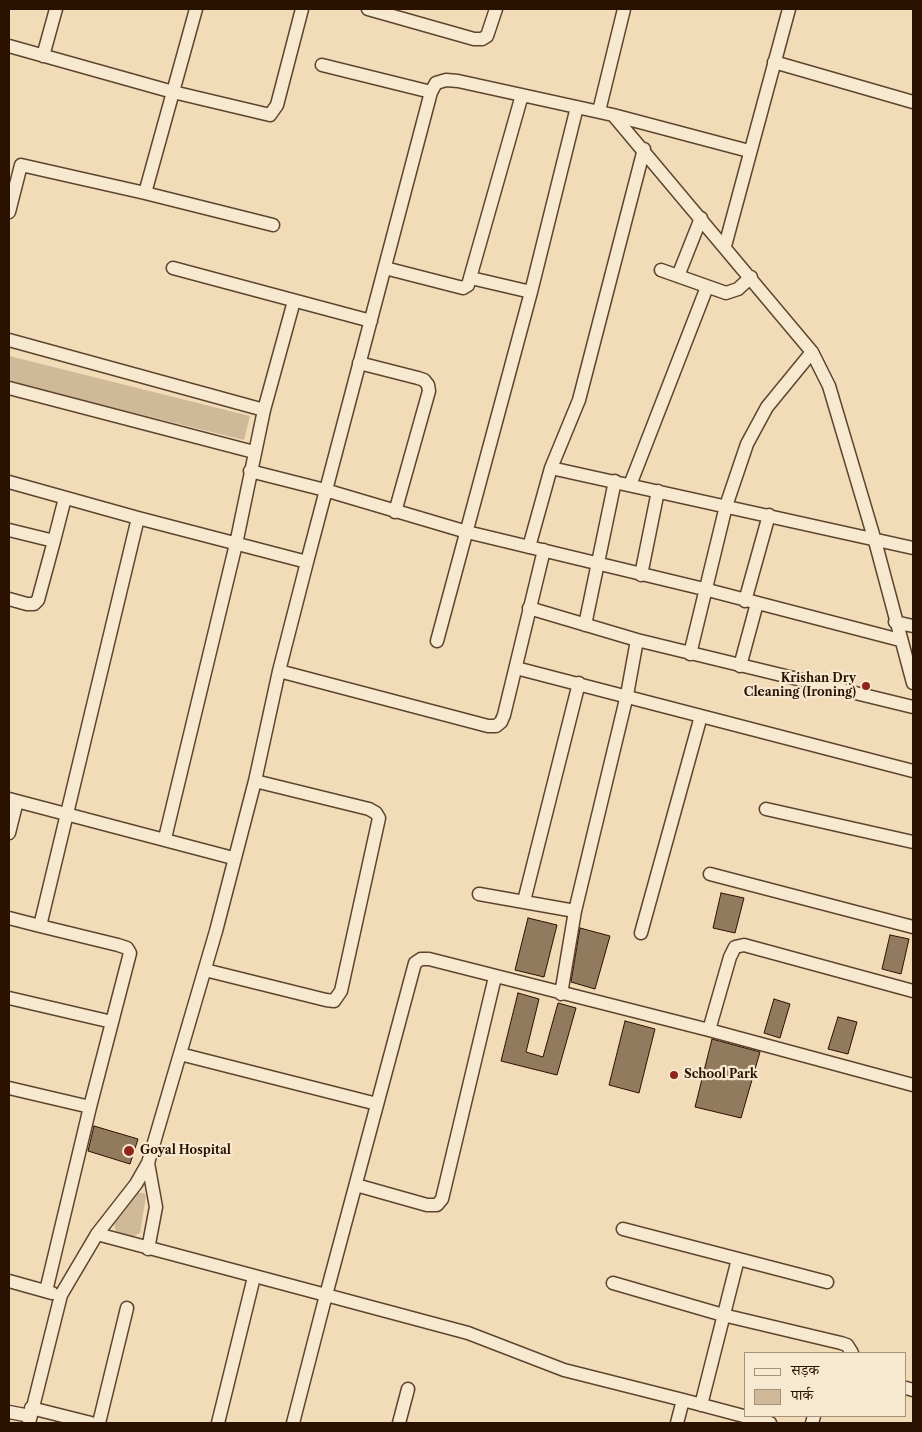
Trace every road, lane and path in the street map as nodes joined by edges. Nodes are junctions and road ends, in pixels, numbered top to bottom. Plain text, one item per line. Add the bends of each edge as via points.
1 (56, 9) edge
2 (196, 9) edge
3 (302, 9) edge
4 (368, 9) edge
5 (496, 9) edge
6 (624, 9) edge
7 (789, 9) edge
8 (9, 46) edge
9 (44, 56) junction
10 (774, 62) junction
11 (322, 65) dead end
12 (173, 92) junction
13 (430, 92) junction
14 (522, 95) junction
15 (913, 102) edge
16 (577, 107) junction
17 (599, 111) junction
18 (613, 115) junction
19 (644, 149) junction
20 (749, 151) junction
21 (15, 164) edge
22 (145, 193) junction
23 (9, 212) edge
24 (702, 218) junction
25 (273, 224) dead end
26 (725, 246) junction
27 (173, 268) dead end
28 (385, 268) junction
29 (661, 270) dead end
30 (678, 276) junction
31 (751, 277) junction
32 (471, 278) junction
33 (707, 287) junction
34 (531, 292) junction
35 (294, 301) junction
36 (372, 321) junction
37 (9, 340) edge
38 (812, 352) junction
39 (359, 363) junction
40 (9, 388) edge
41 (264, 410) junction
42 (254, 452) junction
43 (551, 468) junction
44 (250, 471) junction
45 (615, 481) junction
46 (9, 482) edge
47 (630, 485) junction
48 (325, 490) junction
49 (658, 491) junction
50 (64, 498) junction
51 (726, 506) junction
52 (396, 512) junction
53 (769, 515) junction
54 (138, 518) junction
55 (9, 530) edge
56 (467, 532) junction
57 (54, 541) junction
58 (875, 541) junction
59 (236, 544) junction
60 (529, 547) junction
61 (913, 548) edge
62 (544, 550) junction
63 (306, 562) junction
64 (597, 564) junction
65 (641, 574) junction
66 (704, 589) junction
67 (9, 599) edge
68 (751, 602) junction
69 (528, 608) junction
70 (896, 622) junction
71 (584, 625) junction
72 (913, 626) edge
73 (637, 640) junction
74 (900, 640) junction
75 (437, 642) dead end
76 (690, 654) junction
77 (740, 666) junction
78 (516, 668) junction
79 (279, 671) junction
80 (913, 682) edge
81 (579, 683) junction
82 (627, 695) junction
83 (913, 707) edge
84 (700, 716) junction
85 (913, 771) edge
86 (254, 781) junction
87 (13, 800) edge
88 (766, 809) dead end
89 (66, 814) junction
90 (9, 832) edge
91 (164, 838) junction
92 (913, 842) edge
93 (233, 858) junction
94 (710, 874) dead end
95 (478, 894) dead end
96 (524, 902) junction
97 (575, 911) junction
98 (9, 918) edge
99 (40, 926) junction
100 (913, 927) edge
101 (641, 933) dead end
102 (205, 970) junction
103 (495, 977) junction
104 (913, 991) edge
105 (561, 994) junction
106 (9, 998) edge
107 (112, 1022) junction
108 (709, 1030) junction
109 (180, 1054) junction
110 (913, 1086) edge
111 (9, 1088) edge
112 (377, 1104) junction
113 (90, 1107) junction
114 (148, 1163) junction
115 (356, 1185) junction
116 (623, 1230) dead end
117 (96, 1234) junction
118 (148, 1248) junction
119 (738, 1260) junction
120 (254, 1277) junction
121 (9, 1281) edge
122 (827, 1282) dead end
123 (613, 1283) dead end
124 (46, 1291) junction
125 (326, 1295) junction
126 (62, 1296) junction
127 (127, 1308) dead end
128 (722, 1315) junction
129 (851, 1352) edge
130 (408, 1389) dead end
131 (683, 1400) junction
132 (701, 1405) junction
133 (9, 1412) edge
134 (30, 1416) edge
135 (744, 1416) edge
136 (747, 1417) edge
137 (91, 1423) edge
138 (100, 1423) edge
139 (218, 1423) edge
140 (293, 1423) edge
141 (399, 1423) edge
142 (677, 1423) edge
143 (770, 1423) edge

1 - 9 street
2 - 12 street
3 - 12 street via 277,105 270,115
4 - 5 street via 474,39 487,36
6 - 17 street
7 - 10 street
8 - 9 street
9 - 12 street
10 - 15 street
10 - 20 street
11 - 13 street
12 - 22 street
13 - 14 street via 436,84 446,80
13 - 28 street
14 - 16 street
14 - 32 street
16 - 17 street
16 - 34 street
17 - 18 street
18 - 19 street
18 - 20 street
19 - 24 street
19 - 43 street via 579,400
20 - 26 street
21 - 22 street
21 - 23 street
22 - 25 street
24 - 26 street
24 - 30 street
26 - 31 street
27 - 35 street
28 - 32 street via 463,288
28 - 36 street
29 - 30 street
30 - 33 street
31 - 33 street via 731,292
31 - 38 street
32 - 34 street
33 - 47 street
34 - 56 street
35 - 36 street
35 - 41 street
36 - 39 street
37 - 41 street
38 - 51 street via 781,388 760,420 747,444
38 - 58 street via 829,386
39 - 48 street
39 - 52 street via 424,380 428,385
40 - 42 street
41 - 42 street
42 - 44 street
43 - 45 street
43 - 60 street
44 - 48 street
44 - 59 street
45 - 47 street
45 - 64 street
46 - 50 street
47 - 49 street
48 - 52 street
48 - 63 street
49 - 51 street
49 - 65 street
50 - 54 street
50 - 57 street
51 - 53 street
51 - 66 street
52 - 56 street
53 - 58 street
53 - 68 street
54 - 59 street
54 - 89 street
55 - 57 street
56 - 60 street
56 - 75 street
57 - 67 street via 38,600 27,604
58 - 61 street
58 - 70 street
59 - 63 street
59 - 91 street
60 - 62 street
62 - 64 street
62 - 69 street
63 - 79 street
64 - 65 street
64 - 71 street
65 - 66 street
66 - 68 street
66 - 76 street
68 - 74 street
68 - 77 street
69 - 71 street
69 - 78 street
70 - 72 street
70 - 74 street
71 - 73 street
73 - 76 street
73 - 82 street
74 - 80 street
76 - 77 street
77 - 83 street
78 - 79 street via 502,722 496,726
78 - 81 street
79 - 86 street
81 - 82 street
81 - 96 street
82 - 84 street
82 - 97 street
84 - 85 street
84 - 101 street
86 - 93 street
86 - 102 street via 369,809 379,818 340,991 334,1001 326,1000
87 - 89 street
87 - 90 street
88 - 92 street
89 - 91 street
89 - 99 street
91 - 93 street
93 - 102 street
94 - 100 street
95 - 96 street
96 - 97 street
97 - 105 street
98 - 99 street
99 - 107 street via 127,948 130,959
102 - 109 street
103 - 105 street
103 - 112 street via 429,959 415,963
103 - 115 street via 442,1199 437,1205 427,1205
104 - 108 street via 744,945 735,947 730,957
105 - 108 street
106 - 107 street
107 - 113 street
108 - 110 street
109 - 112 street
109 - 114 street
111 - 113 street
112 - 115 street
113 - 124 street
114 - 117 street via 136,1184
114 - 118 street via 156,1207
115 - 125 street
116 - 119 street
117 - 118 street
117 - 126 street
118 - 120 street
119 - 122 street
119 - 128 street
120 - 125 street
120 - 139 street
121 - 124 street
123 - 128 street
124 - 126 street
125 - 131 street via 468,1333 564,1370
125 - 140 street
126 - 134 street
127 - 138 street
128 - 129 street via 841,1343
128 - 132 street
130 - 141 street
131 - 132 street
131 - 142 street
132 - 135 street
133 - 134 street
134 - 137 street
136 - 143 street

